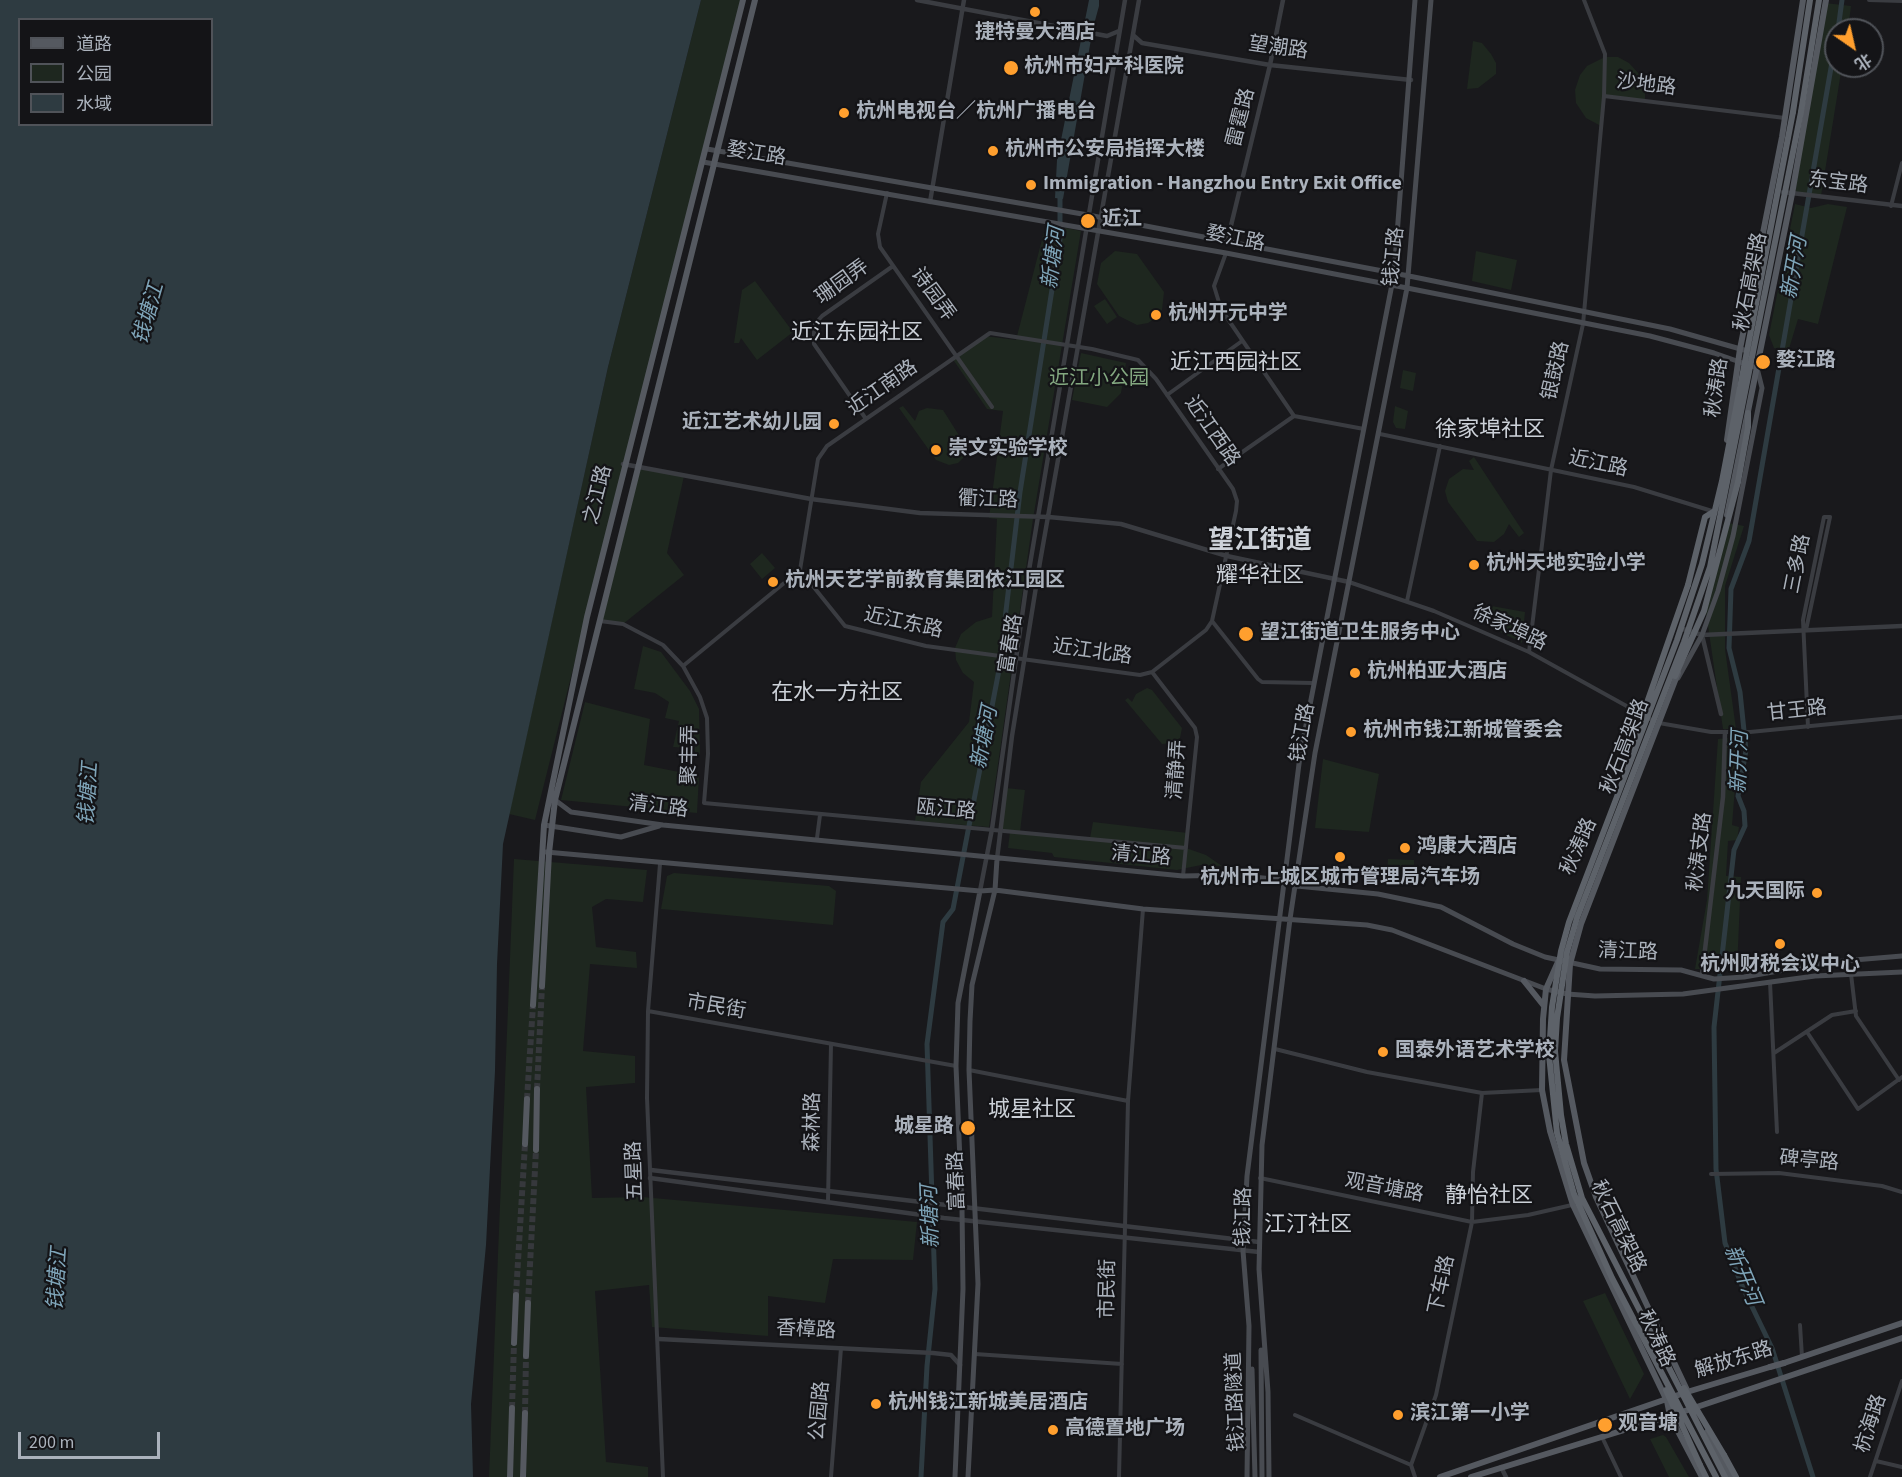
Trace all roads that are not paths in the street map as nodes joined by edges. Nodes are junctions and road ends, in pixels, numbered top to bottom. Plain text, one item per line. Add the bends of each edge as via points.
1 (743, 0) edge
2 (755, 0) edge
3 (917, 0) edge
4 (964, 0) edge
5 (1125, 0) edge
6 (1139, 0) edge
7 (1283, 0) edge
8 (1415, 0) edge
9 (1431, 0) edge
10 (1584, 0) edge
11 (1803, 0) edge
12 (1810, 0) edge
13 (1819, 0) edge
14 (1826, 0) edge
15 (1869, 0) edge
16 (1902, 1) edge
17 (962, 9) junction
18 (1119, 31) junction
19 (1105, 35) junction
20 (1133, 35) junction
21 (1142, 43) junction
22 (1117, 45) junction
23 (1130, 48) junction
24 (1270, 65) junction
25 (1411, 80) junction
26 (1604, 96) junction
27 (1785, 118) junction
28 (706, 149) junction
29 (717, 152) junction
30 (703, 162) junction
31 (715, 163) junction
32 (1902, 163) edge
33 (932, 187) junction
34 (1770, 190) junction
35 (887, 193) junction
36 (1792, 194) junction
37 (930, 202) junction
38 (1891, 206) junction
39 (1902, 206) edge
40 (1088, 215) junction
41 (1102, 218) junction
42 (1087, 229) junction
43 (1097, 231) junction
44 (1227, 242) junction
45 (1226, 253) junction
46 (893, 266) junction
47 (1394, 274) junction
48 (1409, 276) junction
49 (1392, 286) junction
50 (1407, 288) junction
51 (1583, 311) junction
52 (1583, 324) junction
53 (1242, 341) junction
54 (1068, 346) junction
55 (1077, 347) junction
56 (1740, 349) junction
57 (1758, 355) junction
58 (957, 356) junction
59 (1739, 363) junction
60 (1757, 368) junction
61 (1167, 395) junction
62 (992, 407) dead end
63 (1748, 413) junction
64 (1294, 416) junction
65 (866, 419) junction
66 (1364, 429) junction
67 (1380, 434) junction
68 (1440, 446) junction
69 (624, 464) junction
70 (639, 468) junction
71 (1218, 469) junction
72 (1551, 470) junction
73 (811, 500) junction
74 (1713, 512) junction
75 (1726, 516) junction
76 (1049, 517) junction
77 (1038, 518) junction
78 (1737, 519) junction
79 (1227, 556) junction
80 (800, 570) junction
81 (1336, 578) junction
82 (1349, 582) junction
83 (1407, 601) junction
84 (600, 621) junction
85 (1212, 621) junction
86 (1902, 626) edge
87 (1683, 629) junction
88 (1806, 630) junction
89 (1693, 632) junction
90 (1702, 635) junction
91 (1529, 652) junction
92 (1017, 658) junction
93 (1026, 659) junction
94 (683, 666) junction
95 (1152, 672) junction
96 (1313, 683) junction
97 (1673, 687) junction
98 (1721, 714) dead end
99 (1902, 717) edge
100 (1650, 718) junction
101 (1659, 723) junction
102 (1808, 727) junction
103 (1725, 732) junction
104 (555, 800) junction
105 (704, 802) joint
106 (820, 815) junction
107 (1614, 823) junction
108 (548, 825) junction
109 (663, 825) junction
110 (992, 829) junction
111 (1000, 830) junction
112 (816, 838) junction
113 (1186, 848) junction
114 (541, 852) junction
115 (549, 853) junction
116 (986, 858) junction
117 (1593, 858) junction
118 (997, 859) junction
119 (660, 864) junction
120 (1183, 876) junction
121 (1283, 880) junction
122 (1297, 886) junction
123 (995, 890) junction
124 (980, 891) junction
125 (1143, 909) junction
126 (1279, 919) junction
127 (1290, 920) junction
128 (1902, 956) edge
129 (1559, 961) junction
130 (1570, 964) junction
131 (1902, 972) edge
132 (1851, 974) junction
133 (1702, 975) junction
134 (1524, 981) junction
135 (1770, 981) junction
136 (542, 986) tunnel mouth
137 (1546, 989) junction
138 (1567, 994) junction
139 (533, 1005) tunnel mouth
140 (1544, 1006) junction
141 (648, 1011) junction
142 (1856, 1011) junction
143 (1807, 1032) junction
144 (831, 1044) junction
145 (1275, 1049) junction
146 (1773, 1053) junction
147 (956, 1066) junction
148 (969, 1070) junction
149 (1900, 1079) edge
150 (537, 1089) tunnel mouth
151 (1542, 1090) junction
152 (1482, 1093) junction
153 (527, 1099) tunnel mouth
154 (1128, 1101) junction
155 (1777, 1132) dead end
156 (525, 1144) tunnel mouth
157 (536, 1150) tunnel mouth
158 (651, 1170) junction
159 (1711, 1174) dead end
160 (650, 1178) junction
161 (1260, 1178) junction
162 (828, 1192) junction
163 (1902, 1192) edge
164 (828, 1201) junction
165 (1573, 1205) junction
166 (962, 1208) junction
167 (974, 1208) junction
168 (962, 1218) junction
169 (974, 1219) junction
170 (1472, 1222) junction
171 (1125, 1226) junction
172 (1125, 1237) junction
173 (1244, 1241) junction
174 (1259, 1242) junction
175 (1243, 1251) junction
176 (1259, 1252) junction
177 (516, 1295) tunnel mouth
178 (528, 1303) tunnel mouth
179 (1902, 1323) edge
180 (1800, 1325) dead end
181 (1249, 1326) junction
182 (1261, 1326) junction
183 (659, 1338) junction
184 (1902, 1338) edge
185 (514, 1343) tunnel mouth
186 (961, 1343) junction
187 (841, 1347) junction
188 (975, 1354) junction
189 (951, 1355) junction
190 (526, 1356) tunnel mouth
191 (1665, 1357) junction
192 (1802, 1357) junction
193 (1122, 1364) junction
194 (1656, 1364) junction
195 (960, 1365) junction
196 (1902, 1381) edge
197 (1688, 1392) junction
198 (1666, 1401) junction
199 (1694, 1406) junction
200 (512, 1407) tunnel mouth
201 (525, 1413) tunnel mouth
202 (1295, 1414) dead end
203 (1670, 1416) junction
204 (1602, 1436) junction
205 (1876, 1461) junction
206 (1411, 1465) junction
207 (1902, 1467) edge
208 (1499, 1468) junction
209 (510, 1477) edge
210 (523, 1477) edge
211 (663, 1477) edge
212 (831, 1477) edge
213 (955, 1477) edge
214 (969, 1477) edge
215 (1119, 1477) edge
216 (1247, 1477) edge
217 (1255, 1477) edge
218 (1262, 1477) edge
219 (1269, 1477) edge
220 (1415, 1477) edge
221 (1440, 1477) edge
222 (1471, 1477) edge
223 (1500, 1477) edge
224 (1506, 1477) edge
225 (1621, 1477) edge
226 (1701, 1477) edge
227 (1706, 1477) edge
228 (1716, 1477) edge
229 (1725, 1477) edge
230 (1730, 1477) edge
231 (1736, 1477) edge
232 (1870, 1477) edge

1 - 28 main road, 之江路
2 - 29 main road, 之江路
3 - 17 street
4 - 17 street
5 - 18 street, 富春路
6 - 20 street, 富春路
7 - 24 street, 雷霆路
8 - 25 main road, 钱江路
9 - 48 main road, 钱江路
10 - 26 street, 沙地路 via 1605,54
11 - 27 main road, 秋涛路
12 - 117 highway, 秋石高架路, bridge via 1778,193 1707,544 1677,640
13 - 107 highway, 秋石高架路, bridge via 1787,191 1710,567
14 - 36 main road, 秋涛路
15 - 16 street
17 - 19 street
17 - 33 street
18 - 19 street
18 - 22 street, 富春路
19 - 22 street
20 - 21 street
20 - 23 street, 富春路
21 - 23 street
21 - 24 street, 望潮路
22 - 40 street, 富春路
23 - 41 street, 富春路
24 - 25 street, 望潮路
24 - 44 street, 雷霆路
25 - 47 main road, 钱江路
26 - 27 street, 沙地路
26 - 51 street, 银鼓路
27 - 34 main road, 秋涛路
28 - 29 main road, 婺江路
28 - 30 main road, 之江路
29 - 31 main road, 之江路
29 - 33 main road, 婺江路
30 - 31 main road, 婺江路
30 - 69 main road, 之江路
31 - 35 main road, 婺江路
31 - 70 main road, 之江路
32 - 38 street
33 - 37 street
33 - 40 main road, 婺江路
34 - 36 street, 东宝路
34 - 56 main road, 秋涛路
35 - 37 main road, 婺江路
35 - 46 street, 诗园弄 via 878,234 880,247
36 - 38 street, 东宝路
36 - 57 main road, 秋涛路
37 - 42 main road, 婺江路
38 - 39 street, 东宝路
40 - 41 main road, 婺江路
40 - 42 street, 富春路
41 - 43 street, 富春路
41 - 44 main road, 婺江路
42 - 43 main road, 婺江路
42 - 54 street, 富春路
43 - 45 main road, 婺江路
43 - 55 street, 富春路
44 - 47 main road, 婺江路
45 - 49 main road, 婺江路
45 - 53 street via 1214,286 1221,309
46 - 58 street, 诗园弄
46 - 65 street, 珊园弄 via 822,316 814,333 814,344
47 - 48 main road, 婺江路
47 - 49 main road, 钱江路
48 - 50 main road, 钱江路
48 - 51 main road, 婺江路
49 - 50 main road, 婺江路
49 - 66 main road, 钱江路
50 - 52 main road, 婺江路
50 - 67 main road, 钱江路
51 - 52 street, 银鼓路
51 - 56 main road, 婺江路
52 - 59 main road, 婺江路 via 1650,336
52 - 72 street, 银鼓路
53 - 61 street
53 - 64 street
54 - 55 street, 近江南路
54 - 58 street, 近江南路 via 990,333
54 - 77 street, 富春路
55 - 61 street, 近江西路 via 1138,360
55 - 76 street, 富春路
56 - 57 main road, 婺江路
56 - 59 main road, 秋涛路
57 - 60 main road, 秋涛路
58 - 62 street, 诗园弄
58 - 65 street, 近江南路
59 - 60 main road, 婺江路
59 - 74 main road, 秋涛路
60 - 63 main road, 秋涛路
60 - 78 main road via 1762,388
61 - 71 street, 近江西路
63 - 75 main road, 秋涛路
63 - 107 highway, bridge via 1738,482 1704,611 1671,684 1629,796
64 - 66 street
64 - 71 street
65 - 73 street, 近江南路 via 827,446 818,459
66 - 81 main road, 钱江路
67 - 68 street, 近江路
67 - 82 main road, 钱江路
68 - 72 street, 近江路
68 - 83 street
69 - 70 street, 衢江路
69 - 108 main road, 之江路 via 587,617
70 - 73 street, 衢江路
70 - 84 main road, 之江路
71 - 79 street, 近江西路 via 1237,501
72 - 74 street, 近江路 via 1634,487
72 - 91 street, 银鼓路
73 - 77 street, 衢江路 via 920,513
73 - 80 street
74 - 75 street, 近江路
74 - 87 main road, 秋涛路 via 1708,548
74 - 117 highway, bridge via 1705,517 1688,585
75 - 78 street, 近江路
75 - 89 main road, 秋涛路 via 1710,584
76 - 77 street, 衢江路
76 - 79 street, 衢江路 via 1121,524
76 - 93 street, 富春路
77 - 92 street, 富春路
78 - 90 main road via 1719,591
79 - 81 street, 衢江路
79 - 85 street
80 - 92 street, 近江东路 via 845,626 926,646
80 - 94 street
81 - 82 street, 衢江路
81 - 96 main road, 钱江路
82 - 83 street, 徐家埠路
82 - 122 main road, 钱江路 via 1315,753
83 - 91 street, 徐家埠路
84 - 94 street, 聚丰弄 via 623,624 663,645
84 - 104 main road, 之江路
85 - 95 street, 近江北路
85 - 96 street via 1262,682
86 - 88 street
87 - 89 street
87 - 100 main road, 秋涛路
88 - 88 street, 三多路 via 1811,616 1830,517 1824,517 1803,620
88 - 90 street
88 - 102 street, 三多路
89 - 90 street
89 - 97 main road, 秋涛路
90 - 97 main road
90 - 98 street
91 - 100 street, 徐家埠路
92 - 93 street, 近江东路
92 - 110 street, 富春路
93 - 95 street, 近江北路 via 1140,675
93 - 111 street, 富春路
94 - 105 street, 聚丰弄 via 707,718
95 - 113 street, 清静弄 via 1195,728 1197,747
96 - 121 main road, 钱江路
97 - 101 main road, 秋涛路
99 - 102 street, 甘王路
100 - 129 main road, 秋涛路 via 1580,888
101 - 103 street, 甘王路
101 - 130 main road, 秋涛路 via 1589,900
102 - 103 street, 甘王路
103 - 133 street, 秋涛支路 via 1723,797
104 - 108 main road, 之江路
104 - 109 main road, 清江路 via 571,812
105 - 106 street, 瓯江路
106 - 110 street, 瓯江路
106 - 112 street
107 - 191 highway, 秋石高架路, bridge via 1567,952 1557,1018 1557,1082 1566,1144 1582,1198
108 - 109 main road via 621,837
108 - 114 main road, 之江路
108 - 115 main road, 之江路
109 - 112 main road, 清江路
110 - 111 street, 瓯江路
110 - 116 street, 富春路
111 - 113 street, 瓯江路
111 - 118 street, 富春路
112 - 116 main road, 清江路
113 - 120 street, 清静弄
114 - 115 main road
114 - 139 main road, 之江路
115 - 119 main road
115 - 136 main road, 之江路
116 - 118 main road, 清江路
116 - 124 street, 富春路
117 - 194 highway, 秋石高架路, bridge via 1561,951 1552,1007 1549,1055 1557,1134 1574,1194
118 - 120 main road, 清江路
118 - 123 main road, 富春路
119 - 124 main road
119 - 141 street, 五星路
120 - 121 main road, 清江路
121 - 122 main road, 清江路
121 - 126 main road, 钱江路
122 - 127 main road, 钱江路
122 - 129 main road, 清江路 via 1378,894 1441,907 1513,944
123 - 124 main road
123 - 125 main road
123 - 148 main road, 富春路 via 972,985
124 - 147 main road, 富春路 via 962,972
125 - 126 main road
125 - 154 street, 市民街
126 - 127 main road
126 - 173 main road, 钱江路 via 1247,1176
127 - 134 main road via 1392,930
127 - 145 main road, 钱江路
128 - 133 main road, 清江路 via 1830,962 1744,977 1714,979
129 - 130 main road, 清江路
129 - 137 main road, 秋涛路
130 - 133 main road, 清江路 via 1599,969 1681,970
130 - 138 main road, 秋涛路
131 - 132 main road
132 - 135 main road
132 - 142 street
134 - 137 main road
134 - 140 main road
135 - 138 main road via 1713,990
135 - 146 street
137 - 138 main road
137 - 140 main road, 秋涛路
138 - 197 main road, 秋涛路 via 1564,1060 1584,1163 1631,1276
140 - 151 main road, 秋涛路
141 - 144 street, 市民街
141 - 158 street, 五星路
142 - 143 street via 1832,1015
142 - 149 street
143 - 146 street
143 - 149 street via 1858,1109
144 - 147 street, 市民街
144 - 162 street, 森林路
145 - 152 street via 1367,1072
145 - 161 main road, 钱江路
146 - 155 street
147 - 166 main road, 富春路
148 - 154 street
148 - 167 main road, 富春路
150 - 157 main road
151 - 152 street
151 - 165 main road, 秋涛路
152 - 170 street, 下车路
153 - 156 main road
154 - 171 street, 市民街
158 - 160 street, 五星路
158 - 162 street
159 - 163 street, 碑亭路 via 1779,1173
160 - 164 street
160 - 183 street, 五星路
161 - 170 street, 观音塘路
161 - 174 main road, 钱江路
162 - 164 street, 森林路
162 - 166 street
164 - 168 street
165 - 170 street, 观音塘路
165 - 198 main road, 秋涛路
166 - 167 street
166 - 168 main road, 富春路
167 - 169 main road, 富春路
167 - 171 street
168 - 169 street
168 - 186 main road, 富春路
169 - 172 street
169 - 188 main road, 富春路 via 978,1284
170 - 206 street, 下车路 via 1436,1395
171 - 172 street, 市民街
171 - 173 street
172 - 175 street
172 - 193 street, 市民街
173 - 174 street
173 - 175 main road, 钱江路
174 - 176 main road, 钱江路
175 - 176 street
175 - 181 main road, 钱江路
176 - 182 main road, 钱江路
177 - 185 main road
178 - 190 main road
179 - 192 main road, 解放东路
180 - 192 street
181 - 216 main road, 钱江路
181 - 217 main road, 钱江路隧道
182 - 218 main road, 钱江路隧道
182 - 219 main road, 钱江路 via 1268,1392
183 - 187 street, 香樟路
183 - 211 street, 五星路
184 - 199 main road, 解放东路
186 - 189 street
186 - 195 main road, 富春路
187 - 189 street, 香樟路
187 - 212 street, 公园路
188 - 193 street
188 - 214 main road, 富春路
189 - 195 street
191 - 229 highway, 秋石高架路, bridge
191 - 231 highway, bridge
192 - 197 main road, 解放东路, bridge
193 - 215 street, 市民街
194 - 227 highway, bridge
194 - 228 highway, 秋石高架路, bridge
195 - 213 main road, 富春路
196 - 205 street, 杭海路
197 - 198 main road, 解放东路
197 - 199 main road, 秋涛路
198 - 203 main road, 秋涛路
198 - 221 main road, 解放东路
199 - 203 main road, 解放东路
199 - 230 main road, 秋涛路
200 - 209 main road
201 - 210 main road
202 - 206 street
203 - 204 main road, 解放东路
203 - 226 main road, 秋涛路
204 - 208 main road, 解放东路
204 - 225 street
205 - 207 street
205 - 232 street, 杭海路
206 - 220 street
208 - 222 main road, 解放东路
208 - 223 street
208 - 224 street

